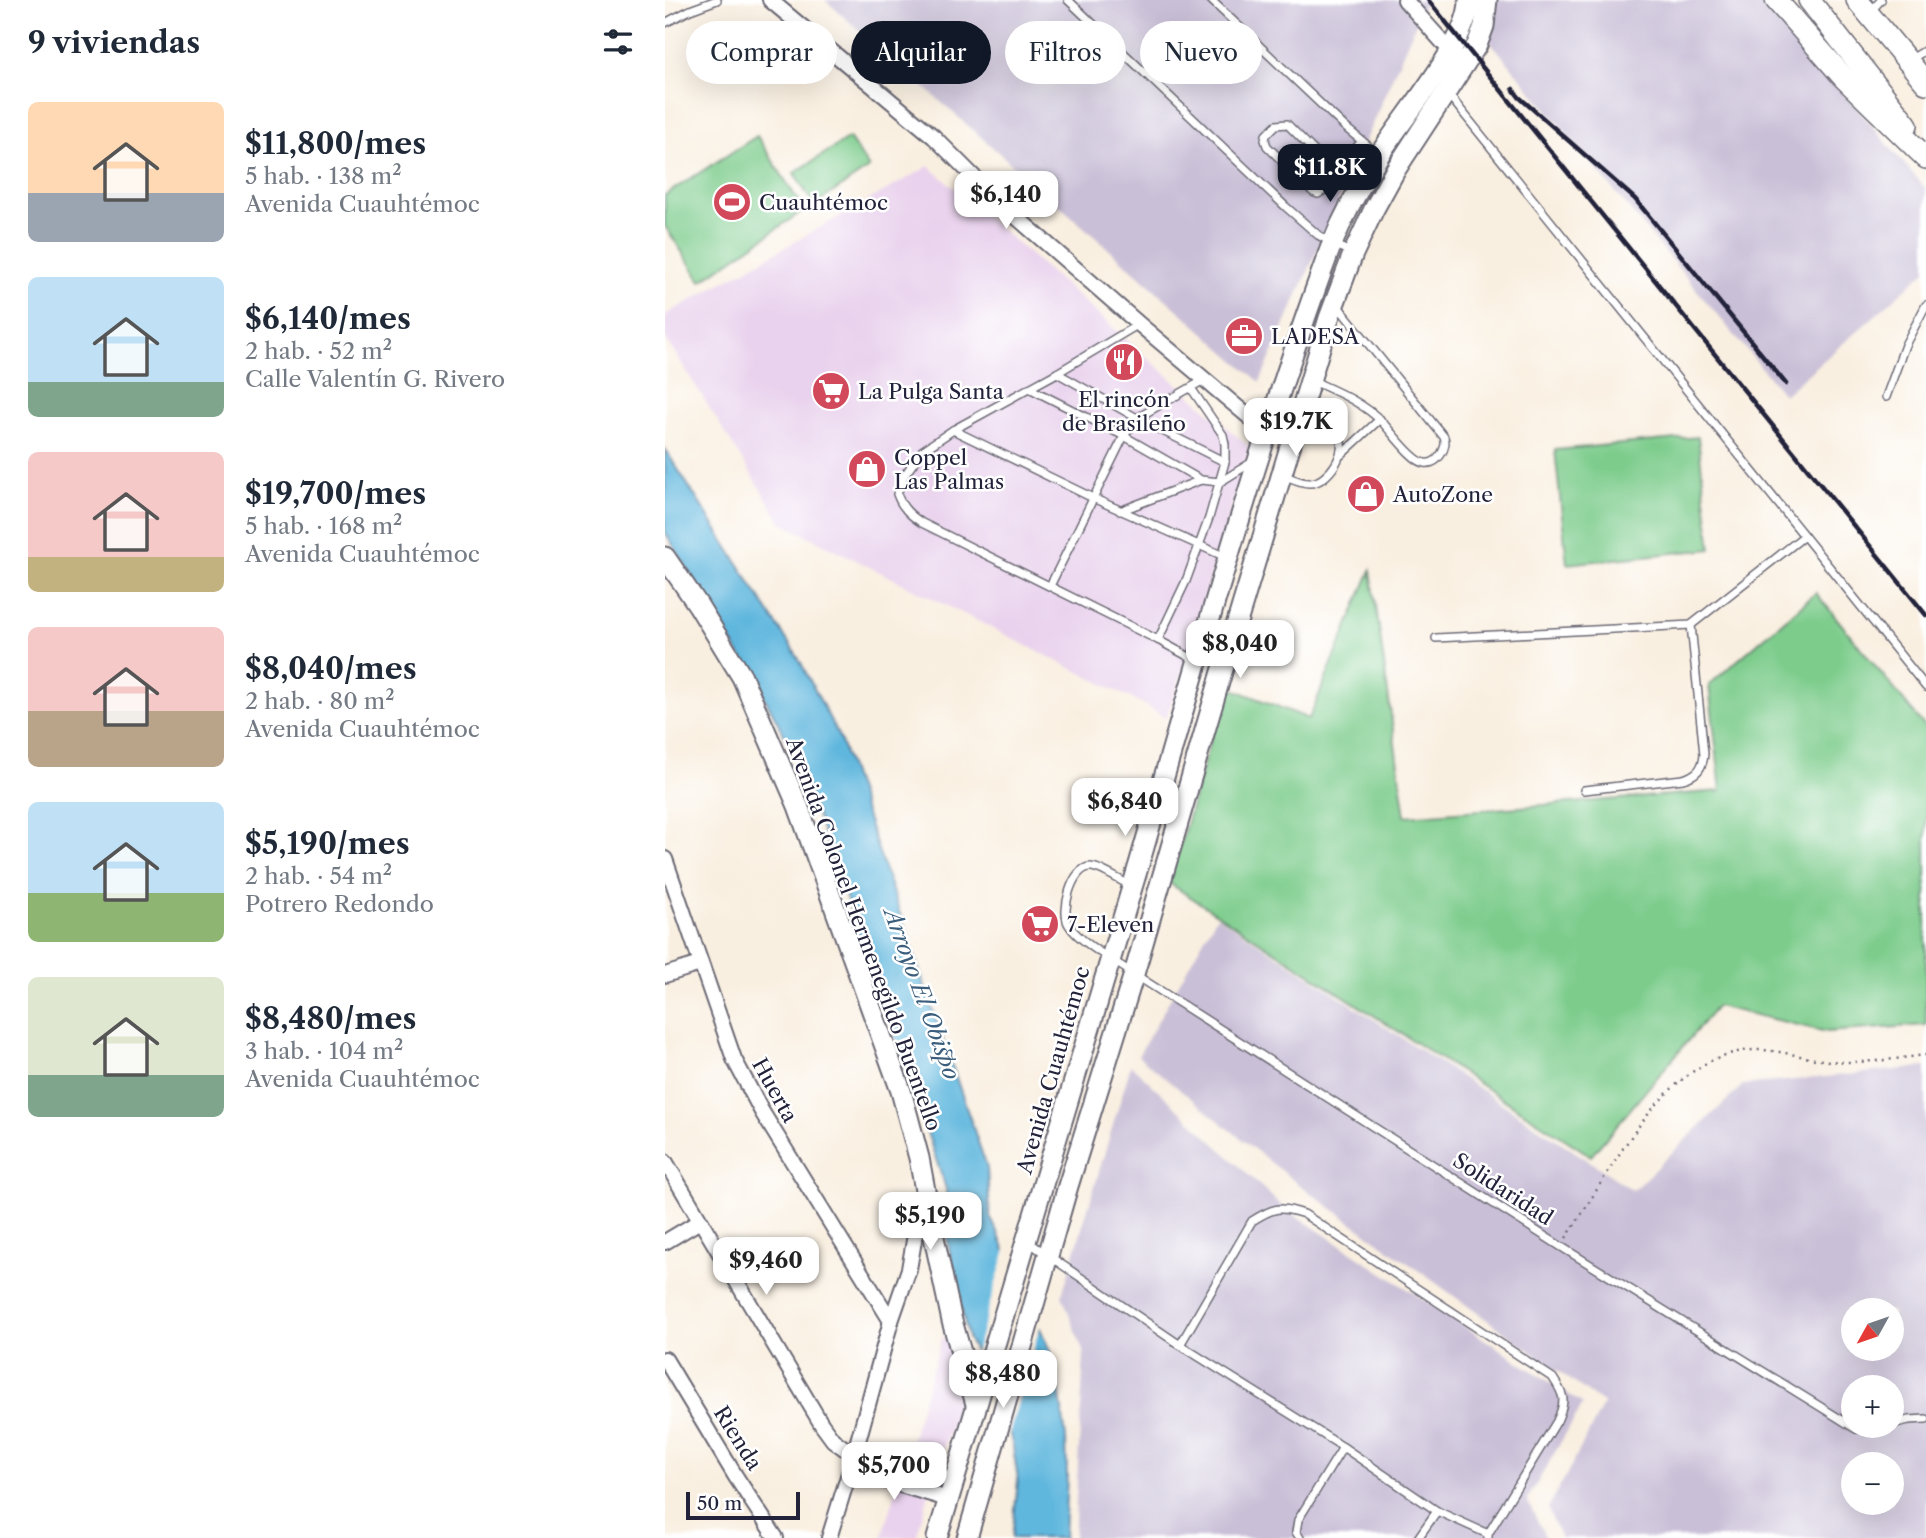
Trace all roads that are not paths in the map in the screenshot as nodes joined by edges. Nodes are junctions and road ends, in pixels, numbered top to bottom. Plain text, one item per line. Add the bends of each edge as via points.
1 (717, 0) edge
2 (770, 0) edge
3 (1068, 0) edge
4 (1212, 0) edge
5 (1405, 0) edge
6 (1469, 0) edge
7 (1487, 0) edge
8 (1776, 0) edge
9 (1809, 0) edge
10 (1869, 5) edge
11 (665, 22) edge
12 (1926, 50) edge
13 (1451, 51) junction
14 (1907, 61) junction
15 (1464, 66) junction
16 (1926, 83) edge
17 (1447, 93) junction
18 (1362, 141) junction
19 (1926, 149) edge
20 (1379, 155) junction
21 (1926, 158) edge
22 (1396, 169) junction
23 (1335, 172) junction
24 (1355, 198) junction
25 (1374, 209) junction
26 (1333, 243) junction
27 (1353, 254) junction
28 (1335, 302) junction
29 (1926, 306) edge
30 (1139, 324) junction
31 (1057, 373) junction
32 (1205, 379) junction
33 (1310, 379) junction
34 (1029, 388) junction
35 (1191, 388) junction
36 (1886, 397) dead end
37 (1299, 417) junction
38 (1137, 418) junction
39 (1380, 419) junction
40 (953, 430) junction
41 (1268, 432) junction
42 (1124, 436) junction
43 (1341, 455) junction
44 (1260, 457) junction
45 (1225, 462) junction
46 (1282, 475) junction
47 (1201, 480) junction
48 (1220, 482) junction
49 (1094, 499) junction
50 (1275, 499) junction
51 (1120, 511) junction
52 (1804, 536) junction
53 (1199, 545) junction
54 (665, 557) edge
55 (1229, 558) junction
56 (1051, 586) junction
57 (1691, 625) junction
58 (1436, 638) dead end
59 (1158, 640) junction
60 (1197, 662) junction
61 (1926, 687) edge
62 (1584, 790) dead end
63 (665, 859) edge
64 (1132, 886) junction
65 (1110, 957) junction
66 (700, 964) junction
67 (1134, 974) junction
68 (665, 975) edge
69 (665, 1161) edge
70 (701, 1221) junction
71 (924, 1229) junction
72 (665, 1242) edge
73 (1024, 1248) junction
74 (1046, 1262) junction
75 (891, 1321) junction
76 (1180, 1345) junction
77 (665, 1359) edge
78 (979, 1396) junction
79 (1926, 1419) edge
80 (1841, 1420) edge
81 (1904, 1421) edge
82 (998, 1429) junction
83 (1343, 1447) junction
84 (855, 1453) junction
85 (850, 1471) junction
86 (951, 1490) junction
87 (1437, 1511) junction
88 (1488, 1536) edge
89 (776, 1538) edge
90 (829, 1538) edge
91 (937, 1538) edge
92 (967, 1538) edge
93 (1300, 1538) edge
94 (1418, 1538) edge

1 - 11 lane
2 - 30 street via 934,137 998,201
3 - 26 lane via 1286,207
4 - 18 lane
5 - 13 street
6 - 13 main road, Avenida Cuauhtémoc via 1463,29
7 - 15 main road via 1485,26
8 - 21 main road via 1845,79
9 - 19 main road
10 - 14 main road
12 - 14 lane
13 - 15 street
13 - 20 main road, Avenida Cuauhtémoc
14 - 16 main road
15 - 17 main road
17 - 22 main road
17 - 52 lane
18 - 20 lane
18 - 23 lane
20 - 22 lane
20 - 24 main road, Avenida Cuauhtémoc
22 - 25 main road
23 - 23 lane via 1323,191 1313,192 1267,146 1266,135 1276,125 1287,124
24 - 25 main road
24 - 26 main road, Avenida Cuauhtémoc
25 - 27 main road
26 - 27 lane
26 - 41 main road, Avenida Cuauhtémoc
27 - 28 main road
28 - 33 main road
28 - 39 lane via 1444,436 1444,450 1423,463
29 - 36 lane via 1905,345
30 - 31 lane
30 - 32 street
31 - 34 lane
31 - 38 lane
32 - 35 lane
32 - 41 street
33 - 37 main road
33 - 39 lane
33 - 41 main road via 1282,424
34 - 40 lane
34 - 42 lane
35 - 38 lane
35 - 45 lane via 1223,435
37 - 43 lane via 1338,433
37 - 46 main road
38 - 42 lane
38 - 45 lane
39 - 43 lane
40 - 49 lane
40 - 56 lane via 922,451 904,477 897,494 901,506 922,523
41 - 44 main road, Avenida Cuauhtémoc
41 - 50 main road via 1276,449 1271,479
42 - 47 lane
42 - 49 lane
43 - 46 lane via 1316,482 1308,484
44 - 48 lane
44 - 55 main road, Avenida Cuauhtémoc
45 - 48 lane
46 - 50 main road
47 - 48 lane
47 - 51 lane
48 - 53 lane
49 - 51 lane
49 - 56 lane
50 - 67 main road
51 - 53 lane
52 - 57 lane
52 - 61 lane
53 - 55 lane
53 - 59 lane
54 - 71 main road, Avenida Colonel Hermenegildo Buentello via 742,677 799,806 901,1091 927,1203
55 - 60 main road, Avenida Cuauhtémoc
56 - 59 lane
57 - 58 lane
57 - 62 lane via 1705,754 1699,771 1683,779
59 - 60 lane
60 - 64 main road, Avenida Cuauhtémoc
63 - 66 street, Huerta
64 - 65 main road, Avenida Cuauhtémoc
64 - 65 lane, Solidaridad via 1092,867 1076,873 1070,890 1065,911 1070,928
65 - 67 lane, Solidaridad
65 - 73 main road, Avenida Cuauhtémoc
66 - 68 street
66 - 75 street, Huerta via 734,1059 762,1112
67 - 74 main road
67 - 80 lane, Solidaridad
69 - 70 street
70 - 72 street
70 - 84 street via 821,1425 840,1446
71 - 75 street
71 - 78 main road, Avenida Colonel Hermenegildo Buentello
73 - 74 lane
73 - 78 main road, Avenida Cuauhtémoc
74 - 76 lane
74 - 82 main road
75 - 84 street
76 - 83 lane
76 - 88 lane via 1252,1221 1267,1211 1285,1208 1304,1214 1553,1378 1563,1392 1564,1407 1557,1421
77 - 89 street, Rienda
78 - 82 main road, Avenida Colonel Hermenegildo Buentello
78 - 86 main road, Avenida Cuauhtémoc
79 - 81 lane
82 - 92 main road
83 - 87 lane
83 - 93 lane via 1298,1520
84 - 85 street
84 - 86 street
85 - 86 street
85 - 90 street
86 - 91 main road, Avenida Cuauhtémoc
87 - 88 lane
87 - 94 lane

